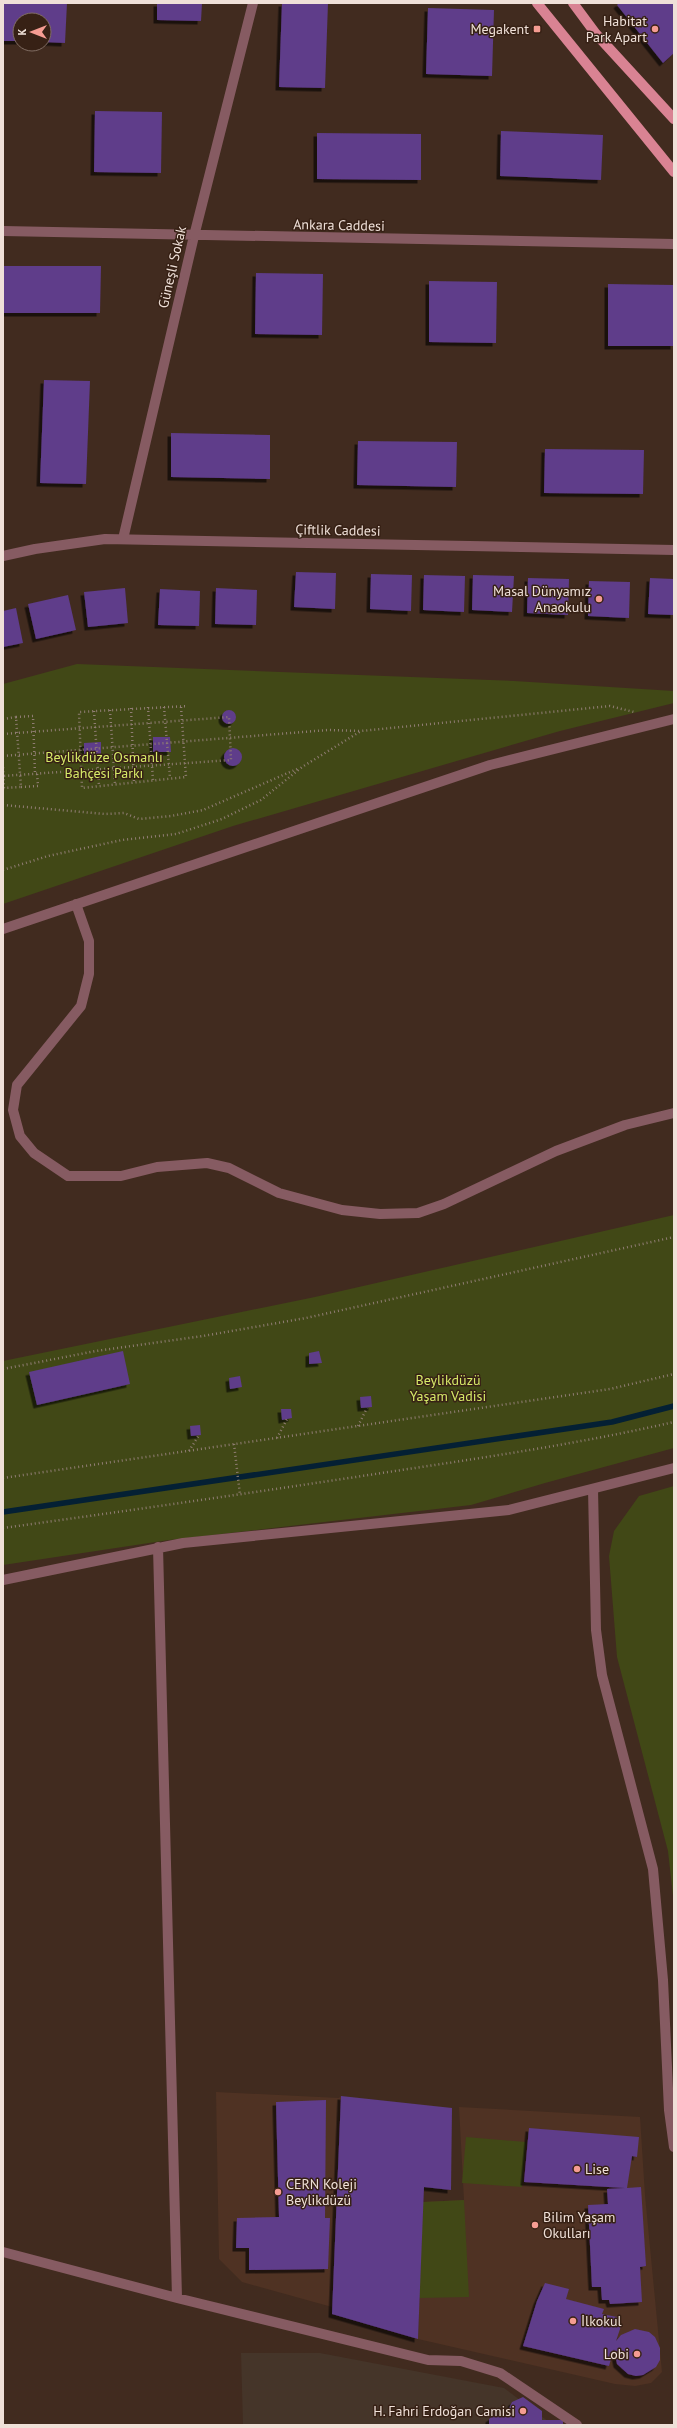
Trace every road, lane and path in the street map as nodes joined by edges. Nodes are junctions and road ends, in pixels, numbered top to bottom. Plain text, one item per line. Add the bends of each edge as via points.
1 (253, 3) edge
2 (537, 3) edge
3 (573, 3) edge
4 (674, 120) edge
5 (674, 172) edge
6 (3, 231) edge
7 (194, 236) junction
8 (674, 244) edge
9 (123, 539) junction
10 (674, 550) edge
11 (3, 556) edge
12 (188, 706) dead end
13 (148, 707) junction
14 (164, 707) junction
15 (181, 707) junction
16 (131, 708) junction
17 (110, 710) junction
18 (94, 711) junction
19 (634, 712) dead end
20 (16, 717) junction
21 (3, 719) edge
22 (674, 719) edge
23 (181, 720) junction
24 (166, 722) junction
25 (149, 723) junction
26 (131, 725) junction
27 (111, 726) junction
28 (95, 727) junction
29 (80, 729) junction
30 (361, 731) junction
31 (33, 732) junction
32 (17, 733) junction
33 (3, 734) edge
34 (230, 738) junction
35 (183, 742) junction
36 (167, 743) junction
37 (151, 745) junction
38 (132, 746) junction
39 (112, 748) junction
40 (97, 749) junction
41 (80, 750) junction
42 (34, 754) junction
43 (18, 755) junction
44 (3, 756) edge
45 (184, 762) junction
46 (169, 763) junction
47 (3, 765) edge
48 (152, 765) junction
49 (133, 766) junction
50 (302, 767) junction
51 (98, 768) junction
52 (114, 768) junction
53 (81, 770) junction
54 (36, 773) junction
55 (20, 774) junction
56 (3, 776) edge
57 (170, 778) junction
58 (153, 780) junction
59 (134, 782) junction
60 (115, 784) junction
61 (99, 786) junction
62 (21, 787) junction
63 (3, 805) edge
64 (3, 870) edge
65 (76, 904) junction
66 (3, 929) edge
67 (674, 1113) edge
68 (674, 1238) edge
69 (3, 1370) edge
70 (674, 1374) edge
71 (367, 1408) dead end
72 (287, 1419) dead end
73 (674, 1422) edge
74 (357, 1426) junction
75 (199, 1436) dead end
76 (277, 1438) junction
77 (234, 1444) junction
78 (188, 1451) junction
79 (674, 1468) edge
80 (3, 1478) edge
81 (593, 1489) junction
82 (240, 1495) junction
83 (3, 1528) edge
84 (158, 1547) junction
85 (3, 1580) edge
86 (674, 2147) edge
87 (3, 2252) edge
88 (177, 2298) junction
89 (577, 2425) edge

1 - 7 street, Güneşli Sokak
2 - 5 main road
3 - 4 main road via 596,34
6 - 7 street, Ankara Caddesi
7 - 8 street, Ankara Caddesi
7 - 9 street, Güneşli Sokak
9 - 10 street, Çiftlik Caddesi
9 - 11 street, Çiftlik Caddesi via 105,539 34,549
12 - 15 path
13 - 14 path
13 - 16 path
13 - 25 path
14 - 15 path
14 - 24 path
15 - 23 path
16 - 17 path
16 - 26 path
17 - 18 path
17 - 27 path
18 - 28 path
18 - 29 path via 79,712
19 - 30 path via 610,706
20 - 21 path
20 - 31 path via 33,716
20 - 32 path
22 - 65 street via 490,766
23 - 24 path
23 - 34 path via 230,717
23 - 35 path
24 - 25 path
24 - 36 path
25 - 26 path
25 - 37 path
26 - 27 path
26 - 38 path
27 - 28 path
27 - 39 path
28 - 29 path
28 - 40 path
29 - 31 path
29 - 41 path
30 - 34 path via 328,730
30 - 50 path
31 - 32 path
31 - 42 path
32 - 33 path
32 - 43 path
34 - 35 path
34 - 45 path via 231,760
35 - 36 path
35 - 45 path
36 - 37 path
36 - 46 path
37 - 38 path
37 - 48 path
38 - 39 path
38 - 49 path
39 - 40 path
39 - 52 path
40 - 41 path
40 - 51 path
41 - 42 path
41 - 53 path
42 - 43 path
42 - 54 path
43 - 44 path
43 - 55 path
45 - 46 path
45 - 57 path via 186,777
46 - 48 path
46 - 57 path
47 - 56 path
48 - 49 path
48 - 58 path
49 - 52 path
49 - 59 path
50 - 63 path via 203,810 171,816 139,819 124,812 105,814
50 - 64 path via 261,800 222,819 176,834 122,840 48,856
51 - 52 path
51 - 53 path
51 - 61 path
52 - 60 path
53 - 54 path
53 - 61 path via 82,788
54 - 55 path
54 - 62 path via 38,786
55 - 56 path
55 - 62 path
56 - 62 path via 4,788
57 - 58 path
58 - 59 path
59 - 60 path
60 - 61 path
65 - 66 street
65 - 67 street via 89,941 89,974 81,1006 17,1084 13,1110 20,1136 34,1153 68,1176 121,1176 157,1166 207,1163 229,1168 279,1193 342,1210 380,1214 418,1213 444,1204 556,1151 625,1125
68 - 69 path via 306,1318 96,1351
70 - 74 path via 610,1389
71 - 74 path
72 - 76 path
73 - 82 path via 594,1440
74 - 76 path
75 - 78 path
76 - 77 path
77 - 78 path
77 - 82 path
78 - 80 path
79 - 81 street
81 - 84 street via 509,1510
81 - 86 street via 596,1630 602,1675 653,1869 663,1980 669,2110
82 - 83 path
84 - 85 street
84 - 88 street
87 - 88 street
88 - 89 street via 428,2360 461,2361 500,2372

